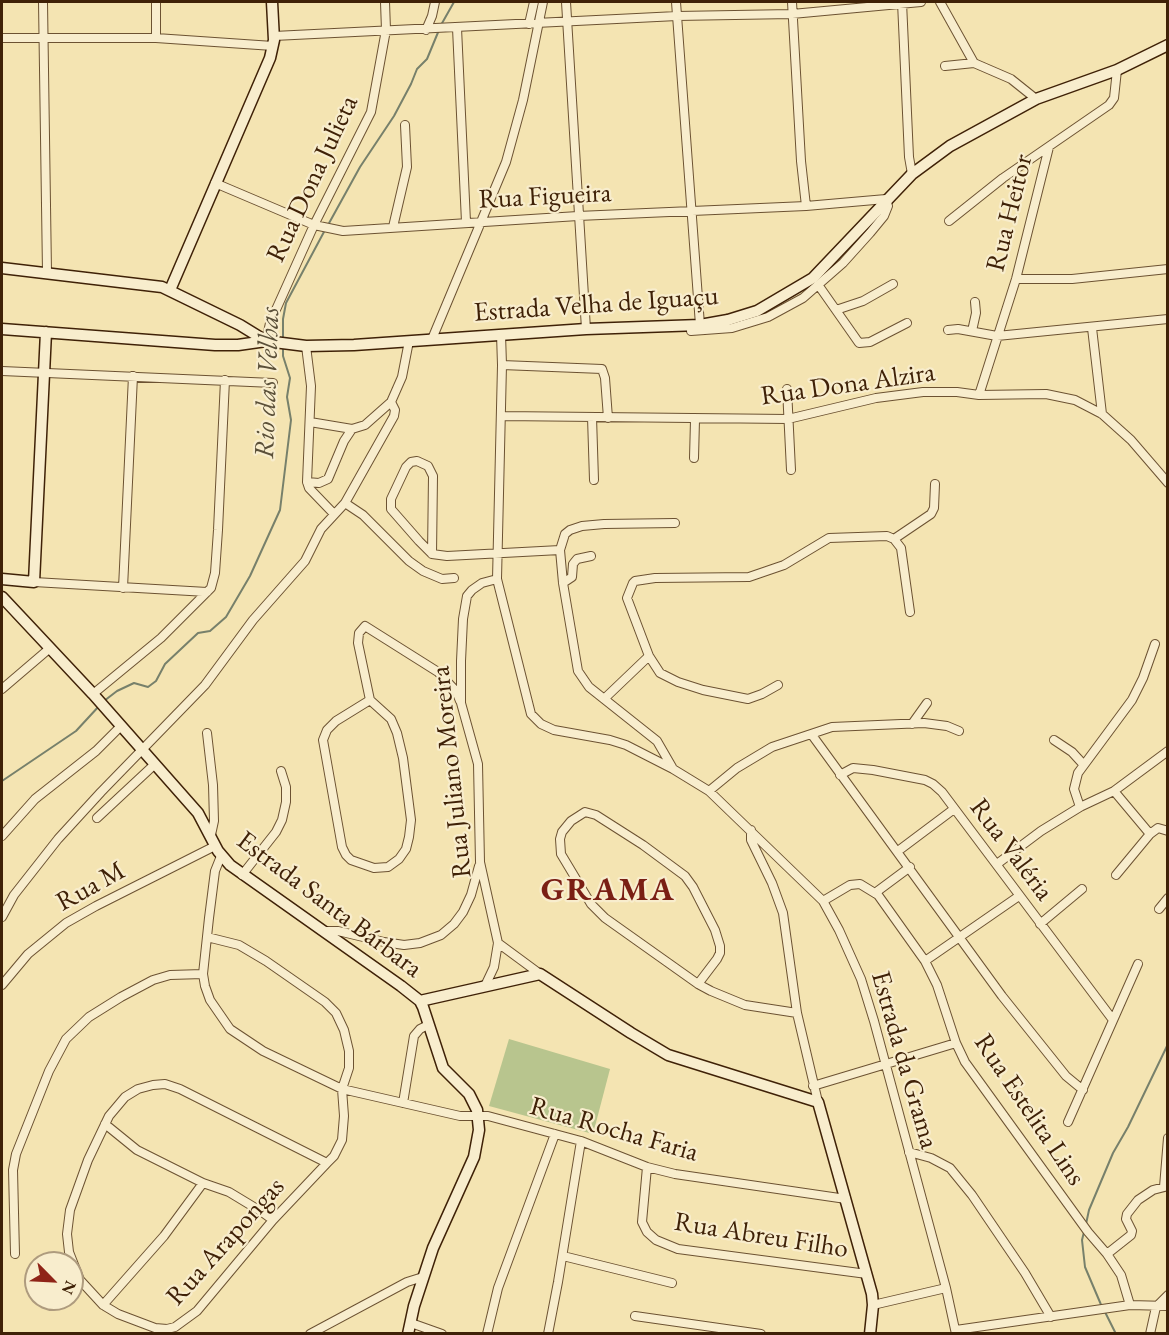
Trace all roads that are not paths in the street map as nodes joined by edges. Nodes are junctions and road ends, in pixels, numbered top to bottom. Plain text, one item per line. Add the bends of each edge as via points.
1 (43, 2) edge
2 (156, 2) edge
3 (272, 2) edge
4 (385, 2) edge
5 (435, 2) edge
6 (534, 2) edge
7 (543, 2) edge
8 (566, 2) edge
9 (676, 2) edge
10 (792, 2) edge
11 (921, 2) edge
12 (940, 2) edge
13 (902, 3) edge
14 (792, 14) junction
15 (677, 16) junction
16 (566, 23) junction
17 (529, 24) junction
18 (539, 24) junction
19 (454, 28) junction
20 (386, 30) junction
21 (428, 30) junction
22 (2, 38) edge
23 (156, 38) junction
24 (43, 39) junction
25 (274, 41) junction
26 (1167, 45) edge
27 (974, 63) junction
28 (945, 66) dead end
29 (1118, 70) junction
30 (1036, 99) junction
31 (405, 125) dead end
32 (1049, 147) junction
33 (912, 174) junction
34 (215, 183) junction
35 (886, 199) junction
36 (806, 206) junction
37 (692, 211) junction
38 (578, 216) junction
39 (949, 221) dead end
40 (466, 222) junction
41 (483, 222) junction
42 (316, 226) junction
43 (393, 227) junction
44 (2, 268) edge
45 (1167, 269) edge
46 (47, 272) junction
47 (1016, 279) junction
48 (893, 284) dead end
49 (819, 286) junction
50 (170, 290) junction
51 (975, 302) dead end
52 (836, 310) junction
53 (1167, 319) edge
54 (907, 323) dead end
55 (240, 325) junction
56 (696, 328) junction
57 (1092, 328) junction
58 (2, 329) edge
59 (586, 329) junction
60 (948, 330) dead end
61 (46, 332) junction
62 (972, 332) junction
63 (501, 334) junction
64 (997, 336) junction
65 (432, 339) junction
66 (270, 341) junction
67 (409, 341) junction
68 (238, 345) junction
69 (306, 346) junction
70 (502, 365) junction
71 (2, 370) edge
72 (44, 373) junction
73 (133, 376) junction
74 (225, 380) junction
75 (273, 383) dead end
76 (787, 389) dead end
77 (978, 395) junction
78 (391, 402) junction
79 (1102, 414) junction
80 (501, 416) junction
81 (592, 417) junction
82 (608, 418) junction
83 (788, 419) junction
84 (695, 420) junction
85 (310, 422) junction
86 (352, 429) junction
87 (694, 458) dead end
88 (791, 470) dead end
89 (594, 480) dead end
90 (307, 482) junction
91 (1167, 483) edge
92 (935, 484) dead end
93 (345, 503) junction
94 (334, 514) junction
95 (675, 523) dead end
96 (894, 539) junction
97 (560, 550) junction
98 (432, 554) junction
99 (498, 554) junction
100 (591, 556) dead end
101 (454, 578) dead end
102 (2, 579) edge
103 (497, 579) junction
104 (34, 582) junction
105 (562, 583) junction
106 (123, 588) junction
107 (207, 592) junction
108 (2, 597) edge
109 (909, 612) dead end
110 (1155, 644) dead end
111 (50, 648) junction
112 (649, 656) junction
113 (778, 684) dead end
114 (2, 690) edge
115 (94, 696) junction
116 (604, 699) junction
117 (370, 700) junction
118 (461, 703) junction
119 (927, 703) dead end
120 (912, 724) junction
121 (121, 726) junction
122 (959, 731) dead end
123 (207, 733) dead end
124 (812, 735) junction
125 (1054, 740) dead end
126 (142, 750) junction
127 (1167, 751) edge
128 (155, 764) junction
129 (1083, 764) junction
130 (673, 769) junction
131 (281, 771) dead end
132 (840, 775) junction
133 (709, 791) junction
134 (1114, 791) junction
135 (1080, 807) junction
136 (954, 808) junction
137 (97, 818) dead end
138 (751, 830) junction
139 (1167, 831) edge
140 (1150, 834) junction
141 (211, 835) junction
142 (2, 836) edge
143 (218, 851) junction
144 (898, 851) junction
145 (480, 862) junction
146 (997, 864) junction
147 (910, 867) junction
148 (242, 875) junction
149 (1116, 875) dead end
150 (1082, 889) dead end
151 (875, 893) junction
152 (1019, 896) junction
153 (1167, 898) edge
154 (823, 901) junction
155 (1159, 909) dead end
156 (2, 917) edge
157 (1041, 924) junction
158 (323, 932) junction
159 (207, 936) junction
160 (961, 937) junction
161 (498, 943) junction
162 (925, 961) junction
163 (1138, 964) dead end
164 (203, 974) junction
165 (540, 974) junction
166 (698, 984) junction
167 (2, 985) edge
168 (485, 986) junction
169 (420, 1001) junction
170 (797, 1013) junction
171 (1113, 1020) junction
172 (428, 1025) junction
173 (956, 1043) junction
174 (885, 1064) junction
175 (813, 1086) junction
176 (342, 1089) junction
177 (1083, 1090) junction
178 (818, 1102) junction
179 (403, 1103) junction
180 (478, 1117) junction
181 (1068, 1122) dead end
182 (105, 1124) junction
183 (555, 1134) junction
184 (1167, 1138) edge
185 (581, 1141) junction
186 (909, 1152) junction
187 (327, 1163) junction
188 (646, 1167) junction
189 (202, 1183) junction
190 (1166, 1187) edge
191 (846, 1199) junction
192 (273, 1220) junction
193 (15, 1254) dead end
194 (1107, 1254) junction
195 (563, 1256) junction
196 (867, 1274) junction
197 (423, 1277) junction
198 (672, 1283) dead end
199 (946, 1288) junction
200 (1167, 1295) edge
201 (103, 1305) junction
202 (873, 1305) junction
203 (1130, 1305) junction
204 (1167, 1306) edge
205 (1156, 1307) junction
206 (635, 1316) dead end
207 (1051, 1317) junction
208 (410, 1328) edge
209 (956, 1332) edge
210 (309, 1334) edge
211 (442, 1334) edge
212 (487, 1334) edge
213 (548, 1334) edge
214 (761, 1334) edge
215 (870, 1334) edge
216 (1150, 1334) edge

1 - 24 street
2 - 23 street
3 - 25 street
4 - 20 street, Rua Dona Julieta
5 - 21 street
6 - 17 street
7 - 18 street
8 - 16 street
9 - 15 street
10 - 14 street
11 - 13 street
12 - 27 street
13 - 14 street
13 - 33 street
14 - 15 street
14 - 36 street
15 - 16 street
15 - 37 street
16 - 18 street
16 - 38 street
17 - 18 street
17 - 19 street
18 - 41 street via 506,162
19 - 21 street
19 - 40 street
20 - 21 street
20 - 25 street
20 - 42 street, Rua Dona Julieta via 371,112
22 - 24 street
23 - 24 street
23 - 25 street
24 - 46 street
25 - 34 street
26 - 29 street, Estrada Velha de Iguaçu
27 - 28 street
27 - 30 street via 1011,79
29 - 30 street, Estrada Velha de Iguaçu
29 - 32 street, Rua Heitor via 1112,102
30 - 33 street, Estrada Velha de Iguaçu via 950,146
31 - 43 street via 407,167
32 - 39 street
32 - 47 street, Rua Heitor
33 - 35 street, Estrada Velha de Iguaçu
34 - 42 street, Rua Figueira
34 - 50 street
35 - 36 street, Rua Figueira
35 - 49 street via 884,216
35 - 56 street, Estrada Velha de Iguaçu via 813,278 757,311
36 - 37 street, Rua Figueira
37 - 38 street, Rua Figueira
37 - 56 street
38 - 41 street, Rua Figueira
38 - 59 street
40 - 41 street, Rua Figueira
40 - 43 street, Rua Figueira
41 - 65 street
42 - 43 street, Rua Figueira via 343,231
42 - 66 street, Rua Dona Julieta via 270,323
44 - 46 street, Estrada Velha de Iguaçu
45 - 47 street via 1072,279
46 - 50 street, Estrada Velha de Iguaçu
47 - 64 street, Rua Heitor
48 - 52 street via 863,301
49 - 52 street
49 - 56 street via 768,317 732,328
50 - 55 street, Estrada Velha de Iguaçu
51 - 62 street
52 - 54 street via 861,344
53 - 57 street
55 - 66 street, Estrada Velha de Iguaçu
55 - 68 street via 244,336
56 - 59 street, Estrada Velha de Iguaçu
57 - 64 street
57 - 79 street
58 - 61 street, Estrada Velha de Iguaçu
59 - 63 street, Estrada Velha de Iguaçu
60 - 62 street
61 - 68 street, Estrada Velha de Iguaçu
61 - 72 street
62 - 64 street
63 - 65 street, Estrada Velha de Iguaçu
63 - 70 street, Estrada da Grama
64 - 77 street, Rua Heitor
65 - 67 street, Estrada Velha de Iguaçu
66 - 68 street, Estrada Velha de Iguaçu
66 - 69 street, Estrada Velha de Iguaçu
67 - 69 street, Estrada Velha de Iguaçu
67 - 78 street via 402,377
69 - 85 street
70 - 80 street, Estrada da Grama
70 - 82 street via 602,369
71 - 72 street
72 - 73 street
72 - 104 street
73 - 74 street
73 - 106 street
74 - 75 street
74 - 107 street via 215,573
76 - 83 street
77 - 79 street, Rua Dona Alzira via 1046,394 1075,400
77 - 83 street, Rua Dona Alzira via 916,393 876,398
78 - 86 street via 365,424
78 - 93 street via 394,416
79 - 91 street, Rua Dona Alzira via 1131,440
80 - 81 street, Rua Dona Alzira
80 - 99 street, Estrada da Grama
81 - 82 street, Rua Dona Alzira
81 - 89 street
82 - 84 street, Rua Dona Alzira
83 - 84 street, Rua Dona Alzira
83 - 88 street
84 - 87 street
85 - 86 street
85 - 90 street
86 - 90 street via 328,479
90 - 94 street
92 - 96 street via 931,514
93 - 94 street
93 - 101 street via 423,571 442,579
94 - 126 street via 321,529 305,561 253,620 205,685
95 - 97 street via 582,526 565,534
96 - 109 street via 901,548
96 - 112 street via 873,535 829,538 784,565 749,577 635,581 627,598
97 - 99 street
97 - 105 street
98 - 98 street via 433,476 428,466 411,462 391,499 391,509
98 - 99 street
99 - 103 street, Estrada da Grama
100 - 105 street via 577,559 572,577
102 - 104 street
103 - 118 street, Rua Juliano Moreira via 482,583 467,597
103 - 130 street, Estrada da Grama via 535,719 554,730 626,745
104 - 106 street
105 - 116 street via 578,671
106 - 107 street
107 - 115 street
108 - 111 street, Estrada Santa Bárbara
110 - 129 street via 1132,700
111 - 114 street
111 - 115 street, Estrada Santa Bárbara
112 - 113 street via 656,669 668,677 724,696 748,699
112 - 116 street
115 - 121 street, Estrada Santa Bárbara
116 - 130 street via 657,741
117 - 117 street via 336,722 323,740 342,847 351,860 374,868 388,867 399,859 406,849 411,820 397,733 391,718
117 - 118 street via 358,643 365,626 438,672 456,691
118 - 145 street, Rua Juliano Moreira via 478,764
119 - 120 street
120 - 122 street via 933,724
120 - 124 street via 832,727
121 - 126 street, Estrada Santa Bárbara
121 - 142 street via 35,799
123 - 141 street via 214,801
124 - 132 street
124 - 133 street via 772,747
125 - 129 street
126 - 128 street, Estrada Santa Bárbara
126 - 156 street via 58,839 14,895
127 - 134 street
128 - 137 street
128 - 141 street, Estrada Santa Bárbara via 198,813
129 - 135 street via 1074,781
130 - 133 street, Estrada da Grama
131 - 148 street via 286,787 282,820
132 - 136 street, Rua Valéria via 854,768 925,780 942,792
132 - 144 street
133 - 138 street, Estrada da Grama
134 - 135 street
134 - 140 street
135 - 146 street
136 - 144 street
136 - 146 street, Rua Valéria
138 - 154 street, Estrada da Grama
138 - 170 street via 751,840 783,913
139 - 140 street via 1158,828
140 - 149 street
141 - 143 street, Estrada Santa Bárbara
143 - 148 street, Estrada Santa Bárbara
143 - 159 street
143 - 167 street, Rua M via 66,923 28,954
144 - 147 street
145 - 158 street via 463,912 441,935 404,945 338,931
145 - 161 street, Rua Juliano Moreira
146 - 152 street, Rua Valéria
147 - 151 street
147 - 160 street
148 - 158 street, Estrada Santa Bárbara
150 - 157 street
151 - 154 street via 860,884 850,885
151 - 162 street, Rua Estelita Lins
152 - 157 street, Rua Valéria
152 - 160 street
153 - 155 street
154 - 174 street, Estrada da Grama via 861,979
157 - 171 street, Rua Valéria
158 - 169 street, Estrada Santa Bárbara
159 - 164 street
159 - 176 street, Rua Arapongas via 239,945 266,961 336,1013 349,1051 349,1068
160 - 162 street
160 - 177 street via 1066,1076
161 - 165 street
161 - 168 street, Rua Juliano Moreira via 494,967
162 - 173 street, Rua Estelita Lins via 945,1004
163 - 171 street
164 - 176 street via 210,1000 230,1029 262,1051
164 - 193 street via 153,980 89,1017 66,1039 52,1063 16,1154
165 - 168 street
165 - 178 street via 668,1055
166 - 166 street via 627,935 591,904 561,854 562,832 571,821 585,812 596,815 685,876 720,946 717,959
166 - 170 street via 745,1005
168 - 169 street
169 - 172 street, Estrada Santa Bárbara
170 - 175 street
171 - 177 street
172 - 179 street via 414,1035
172 - 180 street, Estrada Santa Bárbara via 443,1068 469,1094
173 - 174 street
173 - 194 street, Rua Estelita Lins via 974,1075
174 - 175 street
174 - 186 street, Estrada da Grama
175 - 178 street
176 - 179 street, Rua Rocha Faria
176 - 187 street, Rua Arapongas via 342,1140
177 - 181 street
178 - 191 street
179 - 180 street, Rua Rocha Faria
180 - 183 street, Rua Rocha Faria via 488,1116
180 - 197 street, Estrada Santa Bárbara via 474,1157
182 - 187 street, Rua Arapongas via 125,1097 153,1084 165,1084
182 - 189 street via 137,1150
182 - 201 street, Rua Arapongas via 75,1192 67,1234 80,1280
183 - 185 street, Rua Rocha Faria
183 - 212 street via 502,1278
184 - 190 street
185 - 188 street, Rua Rocha Faria
185 - 195 street
186 - 199 street, Estrada da Grama
186 - 207 street via 950,1168 1025,1273
187 - 192 street, Rua Arapongas
188 - 191 street, Rua Rocha Faria
188 - 196 street, Rua Abreu Filho via 642,1222 656,1240 678,1249
189 - 192 street via 230,1192
189 - 201 street via 164,1236
190 - 194 street via 1138,1200 1126,1219 1131,1235
191 - 196 street
192 - 201 street, Rua Arapongas via 197,1311 175,1327 144,1324
194 - 203 street, Rua Estelita Lins via 1121,1275
195 - 198 street
195 - 213 street
196 - 202 street
197 - 208 street, Estrada Santa Bárbara
197 - 210 street
199 - 202 street
199 - 209 street, Estrada da Grama
200 - 205 street
202 - 215 street
203 - 205 street
203 - 207 street
204 - 205 street
205 - 216 street
206 - 214 street
207 - 209 street
208 - 211 street

